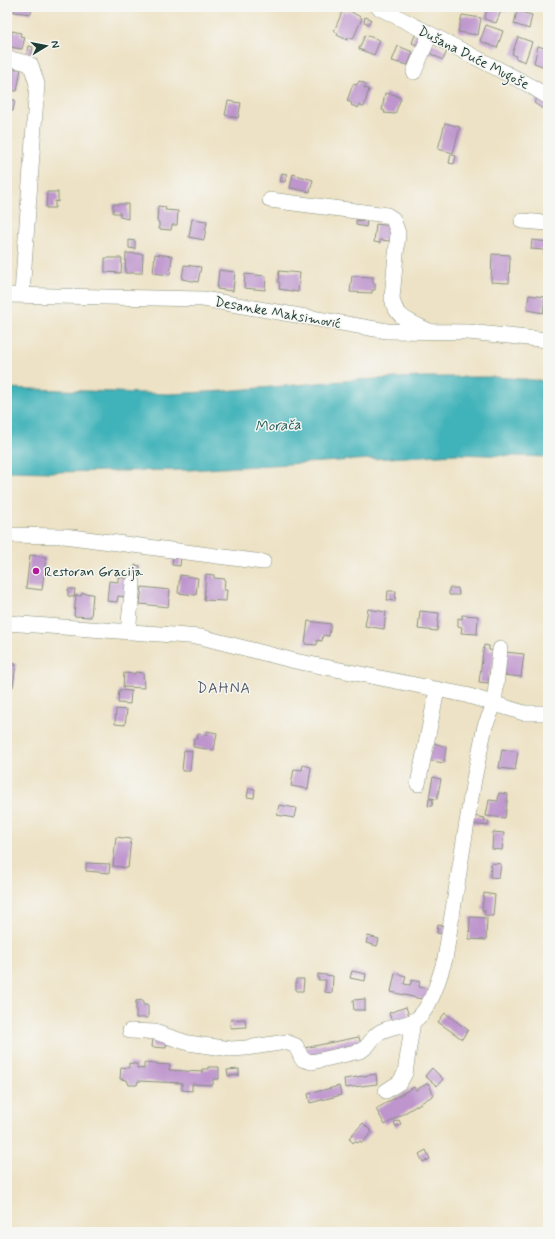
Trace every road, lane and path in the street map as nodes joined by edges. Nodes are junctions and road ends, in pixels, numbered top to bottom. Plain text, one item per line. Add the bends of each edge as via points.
1 (378, 7) edge
2 (430, 34) junction
3 (7, 58) edge
4 (414, 72) dead end
5 (548, 97) edge
6 (270, 200) dead end
7 (522, 221) dead end
8 (548, 223) edge
9 (22, 294) junction
10 (7, 295) edge
11 (432, 332) junction
12 (548, 340) edge
13 (7, 535) edge
14 (263, 562) dead end
15 (133, 583) dead end
16 (7, 623) edge
17 (128, 632) junction
18 (500, 649) dead end
19 (437, 690) junction
20 (494, 705) junction
21 (548, 706) edge
22 (548, 713) edge
23 (418, 784) dead end
24 (413, 1021) junction
25 (130, 1031) dead end
26 (386, 1091) dead end

1 - 2 street, Dušana Duće Mugoše
2 - 4 street
2 - 5 street, Dušana Duće Mugoše
3 - 9 street via 31,65 37,84
6 - 11 street via 387,215 393,219 398,233 393,307 404,319
7 - 8 street
9 - 10 street, Desanke Maksimović
9 - 11 street, Desanke Maksimović via 203,299 387,331
11 - 12 street, Desanke Maksimović via 468,332
13 - 14 street via 64,536
15 - 17 street
16 - 17 street
17 - 19 street via 201,637 295,661
18 - 20 street
19 - 20 street via 466,695
19 - 23 street
20 - 22 street via 524,713
20 - 24 street via 485,726 476,772 445,959 438,984 421,1014
21 - 22 street
24 - 25 street via 378,1033 366,1049 312,1062 302,1059 296,1046 286,1042 231,1049 188,1043 155,1032
24 - 26 street via 405,1073 400,1082

